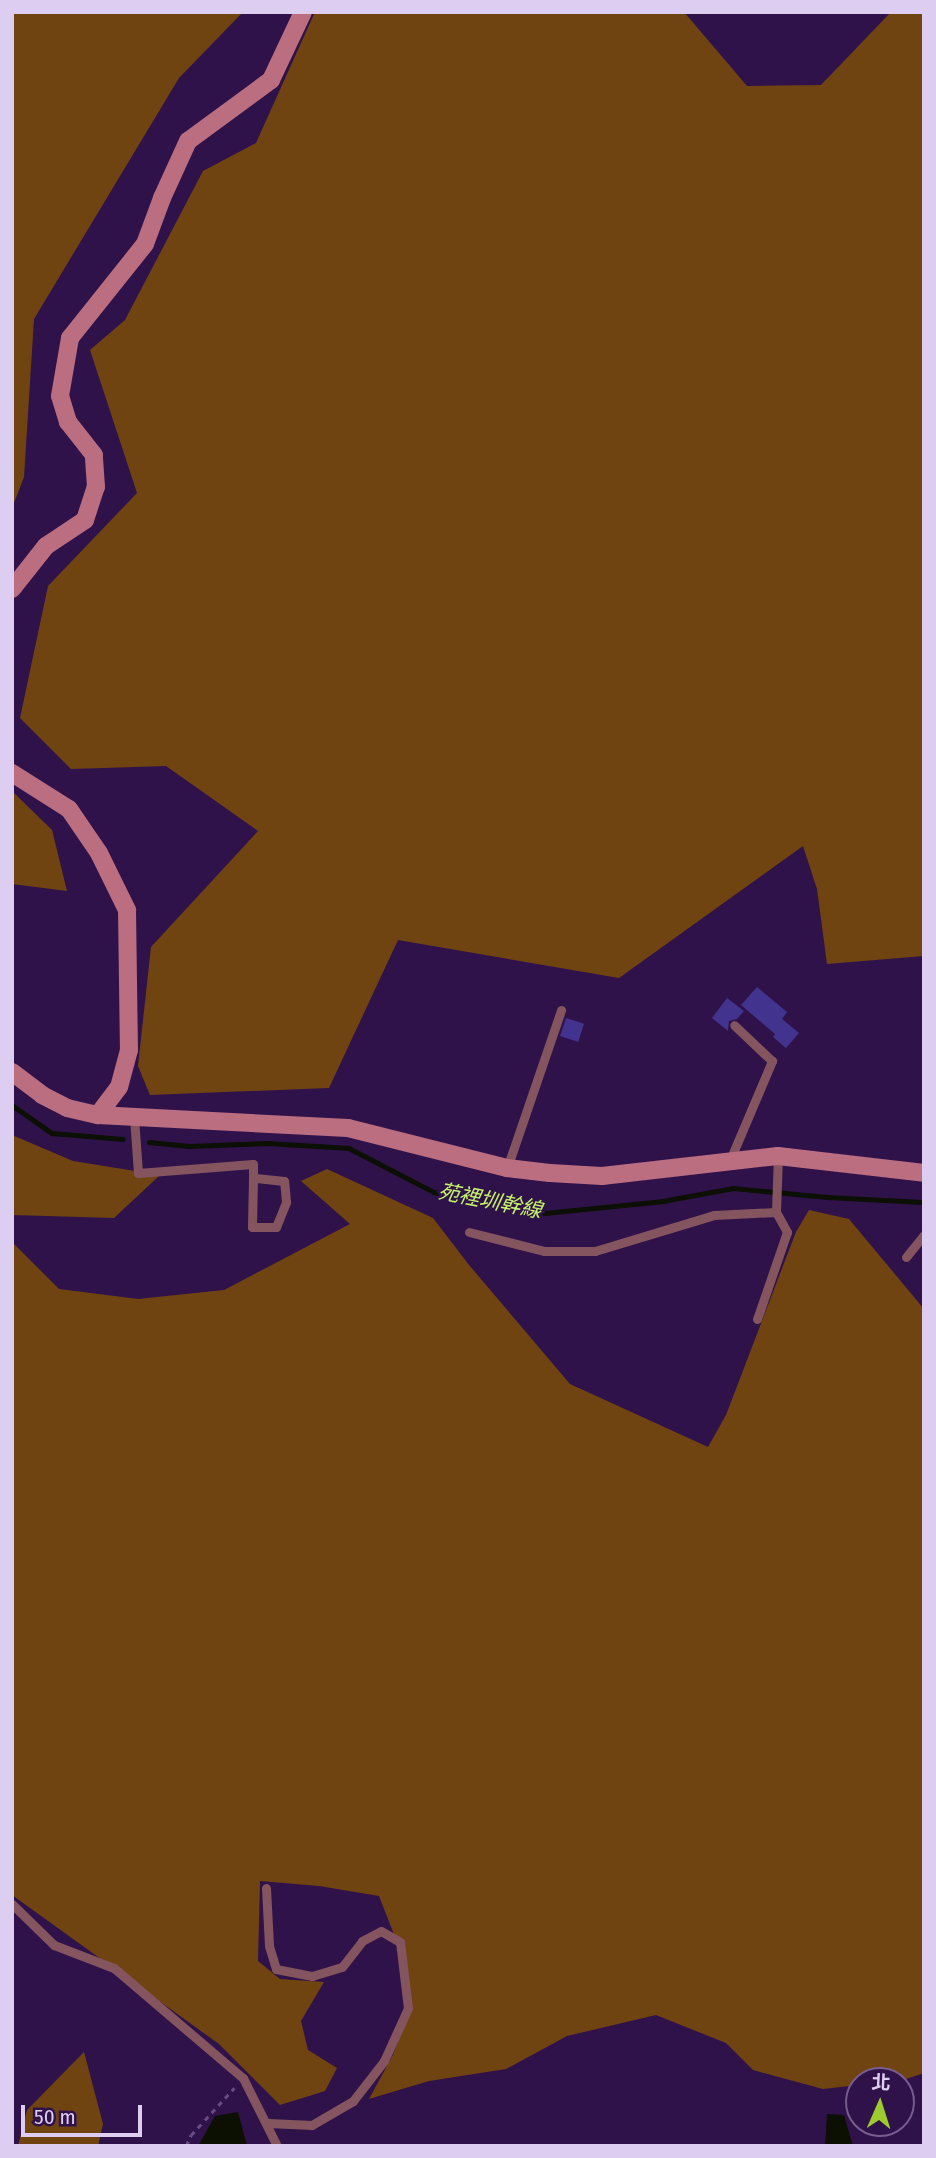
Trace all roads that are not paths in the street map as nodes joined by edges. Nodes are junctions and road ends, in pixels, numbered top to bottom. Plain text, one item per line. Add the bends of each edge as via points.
1 (303, 12) edge
2 (12, 589) edge
3 (12, 774) edge
4 (561, 1010) dead end
5 (734, 1025) dead end
6 (12, 1072) edge
7 (98, 1115) junction
8 (134, 1117) junction
9 (778, 1156) junction
10 (730, 1160) junction
11 (507, 1168) junction
12 (924, 1173) edge
13 (253, 1178) junction
14 (776, 1212) junction
15 (469, 1232) dead end
16 (924, 1235) edge
17 (906, 1257) dead end
18 (757, 1319) dead end
19 (266, 1888) dead end
20 (12, 1904) edge
21 (268, 2123) junction
22 (277, 2146) edge

1 - 2 street via 271,80 188,141 145,244 70,338 60,396 68,422 94,455 96,487 85,520 46,545
3 - 7 street via 69,810 99,853 127,910 129,1049 119,1087
4 - 11 lane
5 - 10 lane via 772,1061
6 - 7 street via 41,1095 67,1108
7 - 8 street
8 - 11 street via 348,1128
8 - 13 lane via 138,1173 253,1164
9 - 10 street
9 - 12 street
9 - 14 lane
10 - 11 street via 602,1175
13 - 13 lane via 252,1227 276,1227 286,1202 284,1181
14 - 15 lane via 714,1215 595,1251 544,1251
14 - 18 lane via 787,1232
16 - 17 lane
19 - 21 lane via 276,1969 312,1976 342,1967 362,1941 381,1931 400,1942 408,2008 384,2061 353,2101 313,2125
20 - 21 lane via 54,1945 114,1968 243,2078
21 - 22 lane

